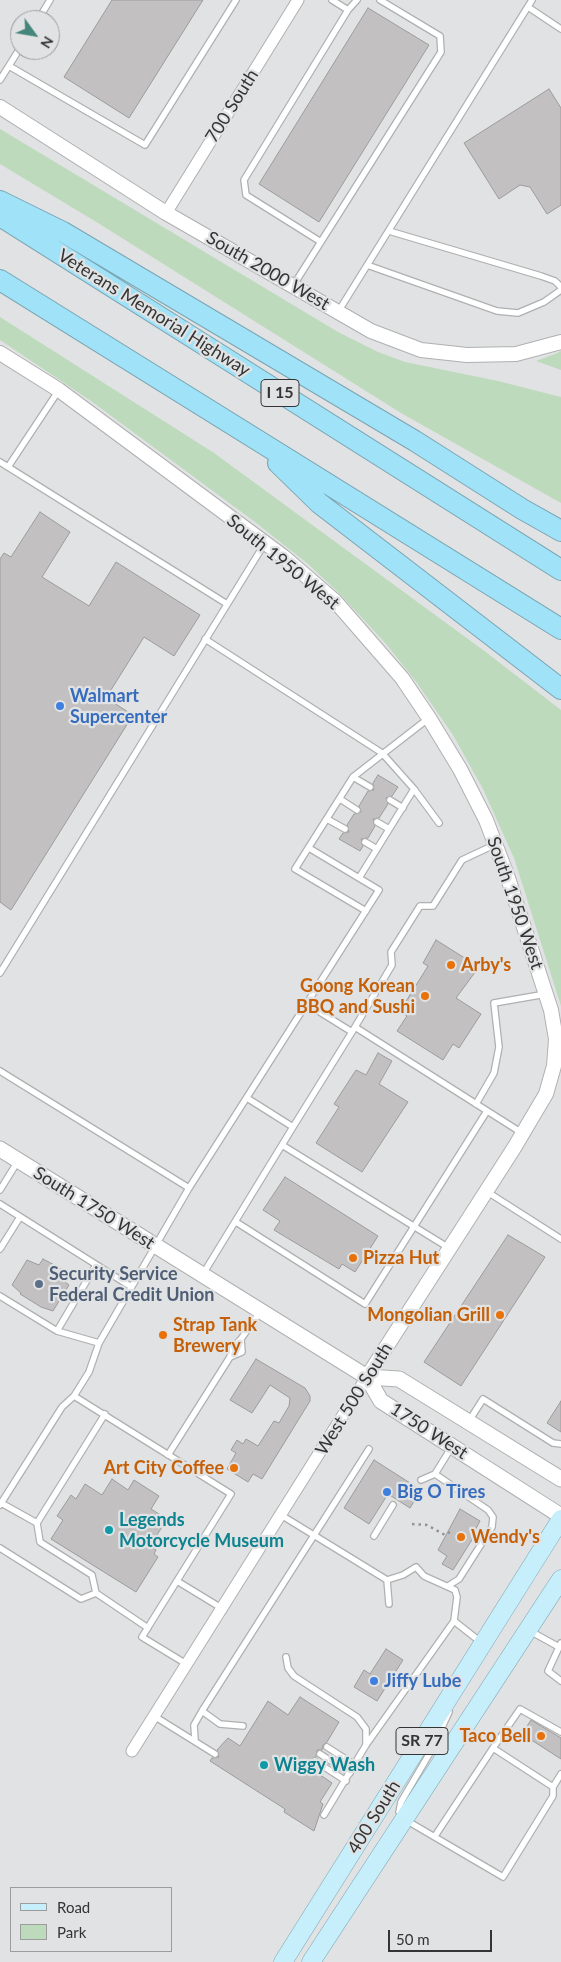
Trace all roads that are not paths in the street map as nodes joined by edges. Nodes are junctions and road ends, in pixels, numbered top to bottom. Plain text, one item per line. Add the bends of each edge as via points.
1 (236, 0) edge
2 (298, 0) edge
3 (332, 0) edge
4 (357, 0) edge
5 (380, 0) edge
6 (532, 0) edge
7 (528, 7) junction
8 (348, 10) junction
9 (561, 29) edge
10 (13, 60) edge
11 (9, 66) junction
12 (0, 80) edge
13 (0, 107) edge
14 (0, 201) edge
15 (166, 213) junction
16 (0, 216) edge
17 (389, 231) junction
18 (321, 242) junction
19 (367, 265) junction
20 (0, 280) edge
21 (293, 286) junction
22 (561, 288) edge
23 (338, 312) junction
24 (561, 342) edge
25 (0, 353) edge
26 (59, 390) junction
27 (255, 440) junction
28 (0, 462) edge
29 (8, 467) junction
30 (561, 531) edge
31 (264, 543) junction
32 (561, 570) edge
33 (227, 604) junction
34 (561, 629) edge
35 (205, 639) junction
36 (561, 689) edge
37 (429, 718) junction
38 (382, 753) junction
39 (354, 777) junction
40 (370, 787) dead end
41 (414, 789) junction
42 (340, 799) junction
43 (390, 800) dead end
44 (403, 808) junction
45 (356, 810) dead end
46 (328, 819) junction
47 (377, 822) dead end
48 (439, 823) dead end
49 (345, 829) dead end
50 (390, 829) junction
51 (365, 842) dead end
52 (495, 845) junction
53 (308, 848) junction
54 (377, 849) junction
55 (358, 878) junction
56 (366, 911) junction
57 (0, 973) edge
58 (546, 994) junction
59 (307, 1004) junction
60 (354, 1030) junction
61 (558, 1043) edge
62 (0, 1071) edge
63 (247, 1098) junction
64 (476, 1104) junction
65 (487, 1111) junction
66 (293, 1127) junction
67 (522, 1133) junction
68 (282, 1146) junction
69 (0, 1149) edge
70 (18, 1161) junction
71 (189, 1188) junction
72 (0, 1190) edge
73 (486, 1191) junction
74 (0, 1204) edge
75 (20, 1217) junction
76 (236, 1222) junction
77 (414, 1227) junction
78 (561, 1239) edge
79 (155, 1245) junction
80 (450, 1248) junction
81 (0, 1249) edge
82 (96, 1265) junction
83 (203, 1275) junction
84 (130, 1286) junction
85 (0, 1296) edge
86 (261, 1310) junction
87 (57, 1331) junction
88 (241, 1339) junction
89 (99, 1342) junction
90 (230, 1357) junction
91 (367, 1377) junction
92 (74, 1396) junction
93 (105, 1414) junction
94 (469, 1421) junction
95 (561, 1444) edge
96 (452, 1447) junction
97 (369, 1449) dead end
98 (168, 1455) junction
99 (435, 1474) junction
100 (561, 1479) edge
101 (421, 1480) dead end
102 (1, 1504) edge
103 (393, 1505) dead end
104 (280, 1515) junction
105 (561, 1518) edge
106 (37, 1523) junction
107 (315, 1536) junction
108 (374, 1536) dead end
109 (0, 1548) edge
110 (561, 1579) edge
111 (387, 1580) junction
112 (177, 1581) junction
113 (448, 1586) junction
114 (96, 1592) junction
115 (389, 1604) dead end
116 (223, 1609) junction
117 (454, 1621) junction
118 (148, 1628) junction
119 (528, 1630) junction
120 (483, 1643) junction
121 (560, 1645) edge
122 (286, 1657) dead end
123 (188, 1665) junction
124 (469, 1666) junction
125 (561, 1681) edge
126 (202, 1711) junction
127 (154, 1716) junction
128 (243, 1726) dead end
129 (561, 1732) edge
130 (195, 1740) junction
131 (366, 1744) junction
132 (327, 1748) dead end
133 (493, 1748) junction
134 (132, 1751) dead end
135 (215, 1754) dead end
136 (320, 1754) dead end
137 (315, 1761) dead end
138 (355, 1765) junction
139 (350, 1773) junction
140 (561, 1774) edge
141 (346, 1781) junction
142 (553, 1787) junction
143 (324, 1815) dead end
144 (404, 1819) junction
145 (435, 1836) junction
146 (283, 1962) edge
147 (311, 1962) edge

1 - 11 lane via 145,145
2 - 15 street, 700 South
3 - 8 lane
4 - 8 lane
5 - 18 lane via 440,36 441,52
6 - 7 lane
7 - 9 lane
7 - 17 lane
8 - 18 lane via 244,180 246,195
10 - 11 lane
11 - 12 lane
13 - 15 street, South 2000 West
14 - 30 highway via 71,237
15 - 21 street, South 2000 West
16 - 32 highway, Veterans Memorial Highway / I 15
17 - 19 lane
17 - 22 lane via 541,276 555,281
18 - 21 lane
19 - 22 lane via 497,311 518,313 544,302
19 - 23 lane
20 - 27 highway
21 - 23 street, South 2000 West
23 - 24 street, South 2000 West via 371,331 421,350 467,355 516,354
25 - 26 street, South 1950 West
26 - 29 lane
26 - 31 street, South 1950 West
27 - 34 highway
27 - 36 highway via 318,503
28 - 29 lane
29 - 33 lane
31 - 33 lane
31 - 37 street, South 1950 West via 335,601 402,678
33 - 35 lane
35 - 38 lane
35 - 57 lane
37 - 38 lane
37 - 52 street, South 1950 West via 460,769
38 - 39 lane
38 - 41 lane
39 - 40 lane
39 - 42 lane
41 - 44 lane
41 - 48 lane
42 - 45 lane
42 - 46 lane
43 - 44 lane
44 - 50 lane
46 - 49 lane
46 - 53 lane
47 - 50 lane
50 - 54 lane
51 - 54 lane
52 - 58 street, South 1950 West via 532,945
52 - 60 lane via 462,860 433,906 420,906 392,952 392,965
53 - 55 lane
53 - 56 lane via 295,870
54 - 55 lane
55 - 56 lane via 379,890
56 - 59 lane
58 - 61 street, South 1950 West
58 - 64 lane via 494,1003 499,1046 494,1073
59 - 60 lane
59 - 63 lane
60 - 64 lane
60 - 66 lane
61 - 67 street, West 500 South via 546,1094
62 - 71 lane
63 - 66 lane
63 - 71 lane
64 - 65 lane
65 - 67 lane
65 - 77 lane
66 - 68 lane
67 - 73 street, West 500 South
68 - 76 lane
68 - 77 lane
69 - 70 main road, South 1750 West
70 - 72 lane
70 - 79 main road, South 1750 West
71 - 79 lane
73 - 78 lane
73 - 80 street, West 500 South
74 - 75 lane
75 - 81 lane
75 - 82 lane
76 - 77 lane via 365,1304
76 - 83 lane
77 - 80 lane
79 - 83 main road, South 1750 West
79 - 84 lane
80 - 91 street, West 500 South
82 - 84 lane
82 - 87 lane
83 - 86 main road, South 1750 West
84 - 89 lane
85 - 87 lane
86 - 88 lane
86 - 91 main road, South 1750 West
87 - 89 lane
88 - 90 lane via 233,1347
88 - 90 lane via 242,1352
89 - 92 lane via 89,1372
90 - 98 lane
91 - 94 main road, 1750 West via 399,1379
91 - 96 main road, 1750 West via 381,1400
91 - 104 street, West 500 South
92 - 93 lane
92 - 102 lane via 62,1407
93 - 98 lane
93 - 106 lane
94 - 95 lane via 482,1398 553,1443
94 - 100 main road, 1750 West
96 - 99 lane
96 - 105 main road, 1750 West
97 - 107 lane
98 - 112 lane via 231,1494
99 - 101 lane
99 - 113 lane via 488,1510 493,1517 492,1527 459,1579
102 - 106 lane
103 - 108 lane
104 - 107 lane
104 - 116 street, West 500 South
105 - 120 main road, 400 South / SR 77
106 - 114 lane via 40,1542 92,1575
107 - 111 lane
107 - 126 lane
109 - 114 lane via 80,1599
110 - 119 main road, SR 77
111 - 113 lane via 416,1567 437,1584
111 - 115 lane
112 - 116 lane
112 - 118 lane
113 - 117 lane via 457,1597
114 - 118 lane
116 - 123 street, West 500 South
117 - 120 lane
117 - 131 lane
118 - 123 lane via 142,1637
119 - 121 lane
119 - 144 main road, SR 77
120 - 124 main road, 400 South / SR 77
121 - 125 lane via 548,1671
122 - 131 lane via 294,1676 357,1717 366,1729
123 - 127 street, West 500 South
124 - 144 lane via 434,1744 400,1802 399,1812
124 - 146 main road, 400 South / SR 77
126 - 128 lane via 220,1724
126 - 130 lane via 194,1725
127 - 130 lane
127 - 134 street, West 500 South
129 - 133 lane via 520,1709
130 - 135 lane
131 - 138 lane
132 - 138 lane
133 - 142 lane
133 - 145 lane
136 - 139 lane
137 - 141 lane
138 - 139 lane
139 - 141 lane
140 - 142 lane
141 - 143 lane
142 - 145 lane via 553,1796 503,1877
144 - 145 lane
144 - 147 main road, 400 South / SR 77

